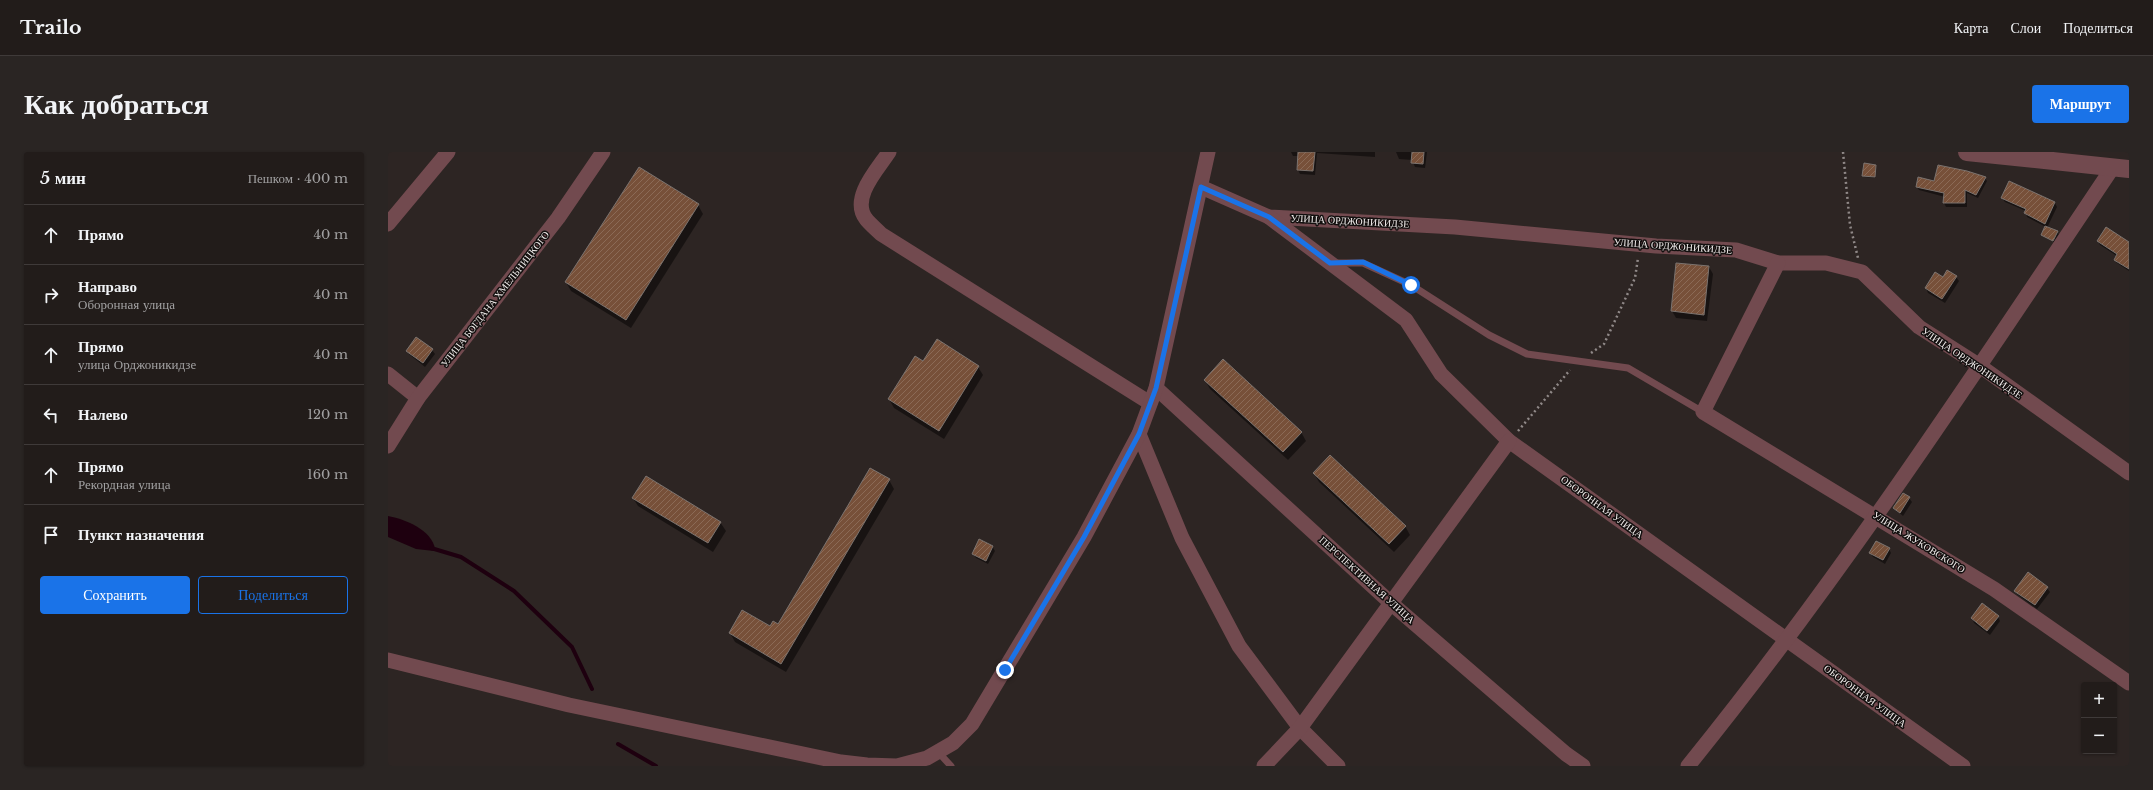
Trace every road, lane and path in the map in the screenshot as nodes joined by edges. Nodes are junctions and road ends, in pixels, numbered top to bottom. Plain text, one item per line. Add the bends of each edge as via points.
1 (448, 152) edge
2 (603, 152) edge
3 (889, 152) edge
4 (1208, 152) edge
5 (1843, 152) edge
6 (1967, 152) edge
7 (2121, 168) edge
8 (1201, 187) junction
9 (1269, 217) junction
10 (388, 224) edge
11 (1639, 245) junction
12 (1778, 262) junction
13 (1330, 263) junction
14 (1862, 272) junction
15 (1577, 362) junction
16 (1980, 366) junction
17 (388, 374) edge
18 (1156, 388) junction
19 (418, 398) junction
20 (1150, 403) junction
21 (1703, 412) junction
22 (1139, 434) junction
23 (1509, 441) junction
24 (388, 446) edge
25 (2129, 473) edge
26 (1876, 515) junction
27 (1392, 604) junction
28 (1785, 638) junction
29 (388, 660) edge
30 (2129, 683) edge
31 (1300, 728) junction
32 (939, 753) junction
33 (951, 766) edge
34 (1264, 766) edge
35 (1338, 766) edge
36 (1583, 766) edge
37 (1688, 766) edge
38 (1963, 766) edge

1 - 10 street
2 - 19 street, УЛИЦА БОГДАНА ХМЕЛЬНИЦКОГО via 558,218
3 - 20 street via 864,191 861,204 865,218 882,234
4 - 8 street
5 - 14 path via 1850,225
6 - 7 street
7 - 16 street
8 - 9 street, УЛИЦА ОРДЖОНИКИДЗЕ
8 - 18 street
9 - 11 street, УЛИЦА ОРДЖОНИКИДЗЕ via 1456,227
9 - 13 street, ОБОРОННАЯ УЛИЦА
11 - 12 street, УЛИЦА ОРДЖОНИКИДЗЕ via 1736,250
11 - 15 path via 1635,278 1604,344
12 - 14 street, УЛИЦА ОРДЖОНИКИДЗЕ via 1826,262
12 - 21 street
13 - 15 lane via 1363,262 1411,285 1489,335 1527,354
13 - 23 street, ОБОРОННАЯ УЛИЦА via 1406,320 1441,374
14 - 16 street, УЛИЦА ОРДЖОНИКИДЗЕ via 1919,327
15 - 21 lane via 1628,368
15 - 23 path
16 - 25 street, УЛИЦА ОРДЖОНИКИДЗЕ
16 - 26 street
17 - 19 street
18 - 20 street
18 - 27 street, ПЕРСПЕКТИВНАЯ УЛИЦА
19 - 24 street, УЛИЦА БОГДАНА ХМЕЛЬНИЦКОГО
20 - 22 street
21 - 26 street, УЛИЦА ЖУКОВСКОГО
22 - 31 street via 1182,538 1219,611 1243,652
22 - 32 street via 1084,537 972,724
23 - 27 street
23 - 28 street, ОБОРОННАЯ УЛИЦА
26 - 28 street
26 - 30 street, УЛИЦА ЖУКОВСКОГО via 1994,589
27 - 31 street
27 - 36 street, ПЕРСПЕКТИВНАЯ УЛИЦА
28 - 37 street via 1730,714
28 - 38 street, ОБОРОННАЯ УЛИЦА
29 - 32 street via 569,705 841,762 897,766
31 - 34 street
31 - 35 street
32 - 33 lane

